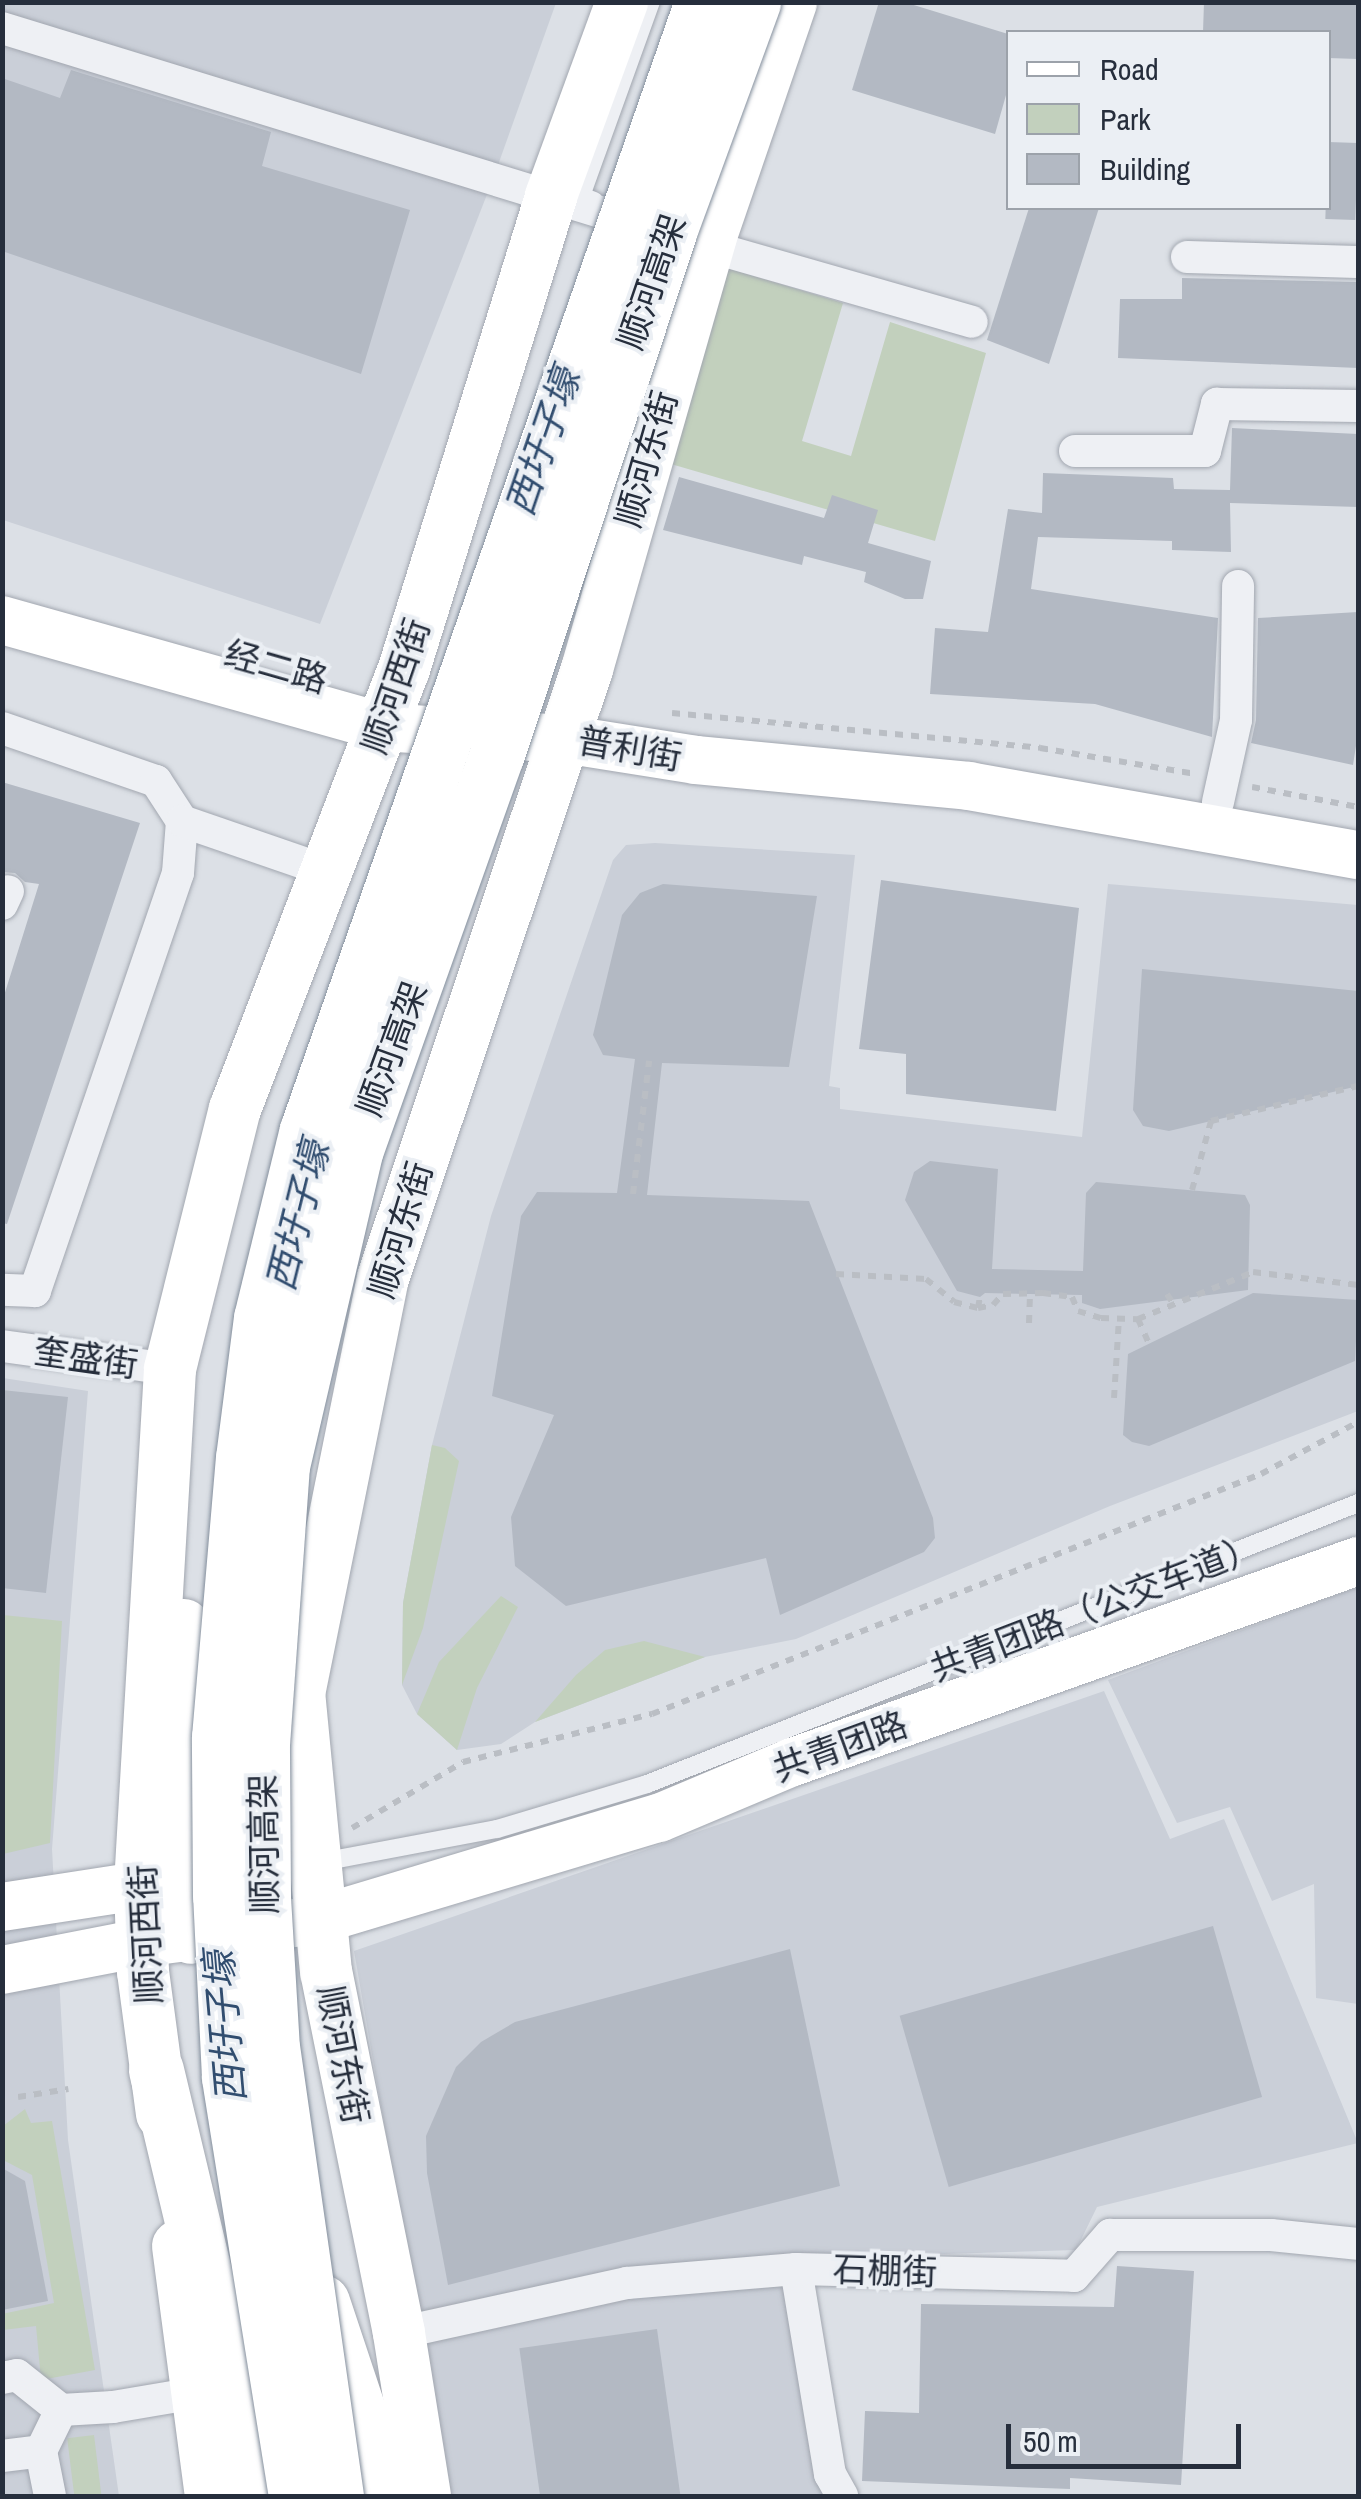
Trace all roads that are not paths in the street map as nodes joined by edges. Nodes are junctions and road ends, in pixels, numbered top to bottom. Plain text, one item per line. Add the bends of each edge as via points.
1 (622, 2) edge
2 (651, 2) edge
3 (702, 2) edge
4 (753, 2) edge
5 (791, 2) edge
6 (2, 28) edge
7 (551, 196) junction
8 (660, 222) junction
9 (1187, 257) dead end
10 (1358, 262) edge
11 (972, 322) dead end
12 (1358, 406) edge
13 (1075, 451) dead end
14 (1238, 586) dead end
15 (2, 590) edge
16 (2, 620) edge
17 (2, 728) edge
18 (382, 728) junction
19 (564, 740) junction
20 (1218, 802) junction
21 (182, 821) junction
22 (1358, 827) edge
23 (1358, 855) edge
24 (327, 871) junction
25 (2, 1290) edge
26 (2, 1346) edge
27 (170, 1368) junction
28 (1358, 1504) edge
29 (1358, 1561) edge
30 (299, 1694) junction
31 (187, 1712) junction
32 (312, 1852) junction
33 (202, 1877) junction
34 (2, 1907) edge
35 (297, 1923) junction
36 (179, 1939) junction
37 (2, 1970) edge
38 (156, 2070) junction
39 (292, 2210) junction
40 (1358, 2244) edge
41 (796, 2269) junction
42 (398, 2333) junction
43 (2, 2378) edge
44 (196, 2393) junction
45 (61, 2410) junction
46 (40, 2450) junction
47 (2, 2456) edge
48 (50, 2496) edge
49 (211, 2496) edge
50 (252, 2496) edge
51 (296, 2496) edge
52 (336, 2496) edge
53 (374, 2496) edge
54 (425, 2496) edge
55 (842, 2496) edge

1 - 7 main road, 顺河西街
2 - 8 lane via 581,196
3 - 8 highway, 顺河高架, bridge
4 - 8 highway, 顺河高架, bridge
5 - 8 main road, 顺河东街
6 - 7 street
7 - 8 street
7 - 18 main road, 顺河西街
8 - 11 street
8 - 19 main road, 顺河东街
8 - 30 highway, bridge via 596,512 383,1160 304,1490 292,1618
8 - 31 highway, bridge via 560,340 475,556 282,1101 225,1329
8 - 39 highway, 顺河高架, bridge via 497,754 356,1149 282,1466 262,1744 263,1897
8 - 51 highway, 顺河高架, bridge via 306,1130 262,1318 220,1719 220,1896 228,2077
9 - 10 street
12 - 13 street via 1217,404 1205,451
14 - 20 street via 1236,720
15 - 18 street, 经二路 via 341,684 374,705
16 - 18 street, 经二路
17 - 21 street via 156,781
18 - 19 street
18 - 24 main road, 顺河西街
19 - 20 street, 普利街 via 632,728 1004,760
19 - 23 street, 普利街 via 969,786
19 - 30 main road, 顺河东街 via 383,1278
20 - 22 street, 普利街
21 - 24 street
21 - 25 street via 178,873 36,1291
24 - 27 main road, 顺河西街 via 235,1110
26 - 27 street, 奎盛街
27 - 31 main road, 顺河西街
27 - 33 main road, 顺河西街
28 - 32 lane, 共青团路（公交车道） via 647,1784 497,1829
29 - 35 street, 共青团路 via 790,1763 659,1818
30 - 32 main road, 顺河东街
31 - 33 main road, 顺河西街
32 - 33 street
32 - 35 main road, 顺河东街
33 - 34 street
33 - 36 main road, 顺河西街
35 - 36 street, 共青团路, bridge
35 - 42 main road, 顺河东街
36 - 37 street, 共青团路
36 - 38 main road, 顺河西街
38 - 44 main road, 顺河西街
38 - 50 highway
39 - 52 highway, 顺河高架, bridge
39 - 53 highway, bridge via 363,2425
40 - 41 street, 石棚街 via 1110,2235 1074,2276
41 - 42 street, 石棚街 via 627,2282
41 - 55 street via 830,2474
42 - 54 main road, 顺河东街
43 - 45 street via 17,2375
44 - 45 street
44 - 49 main road, 顺河西街
45 - 46 street
46 - 47 street
46 - 48 street

